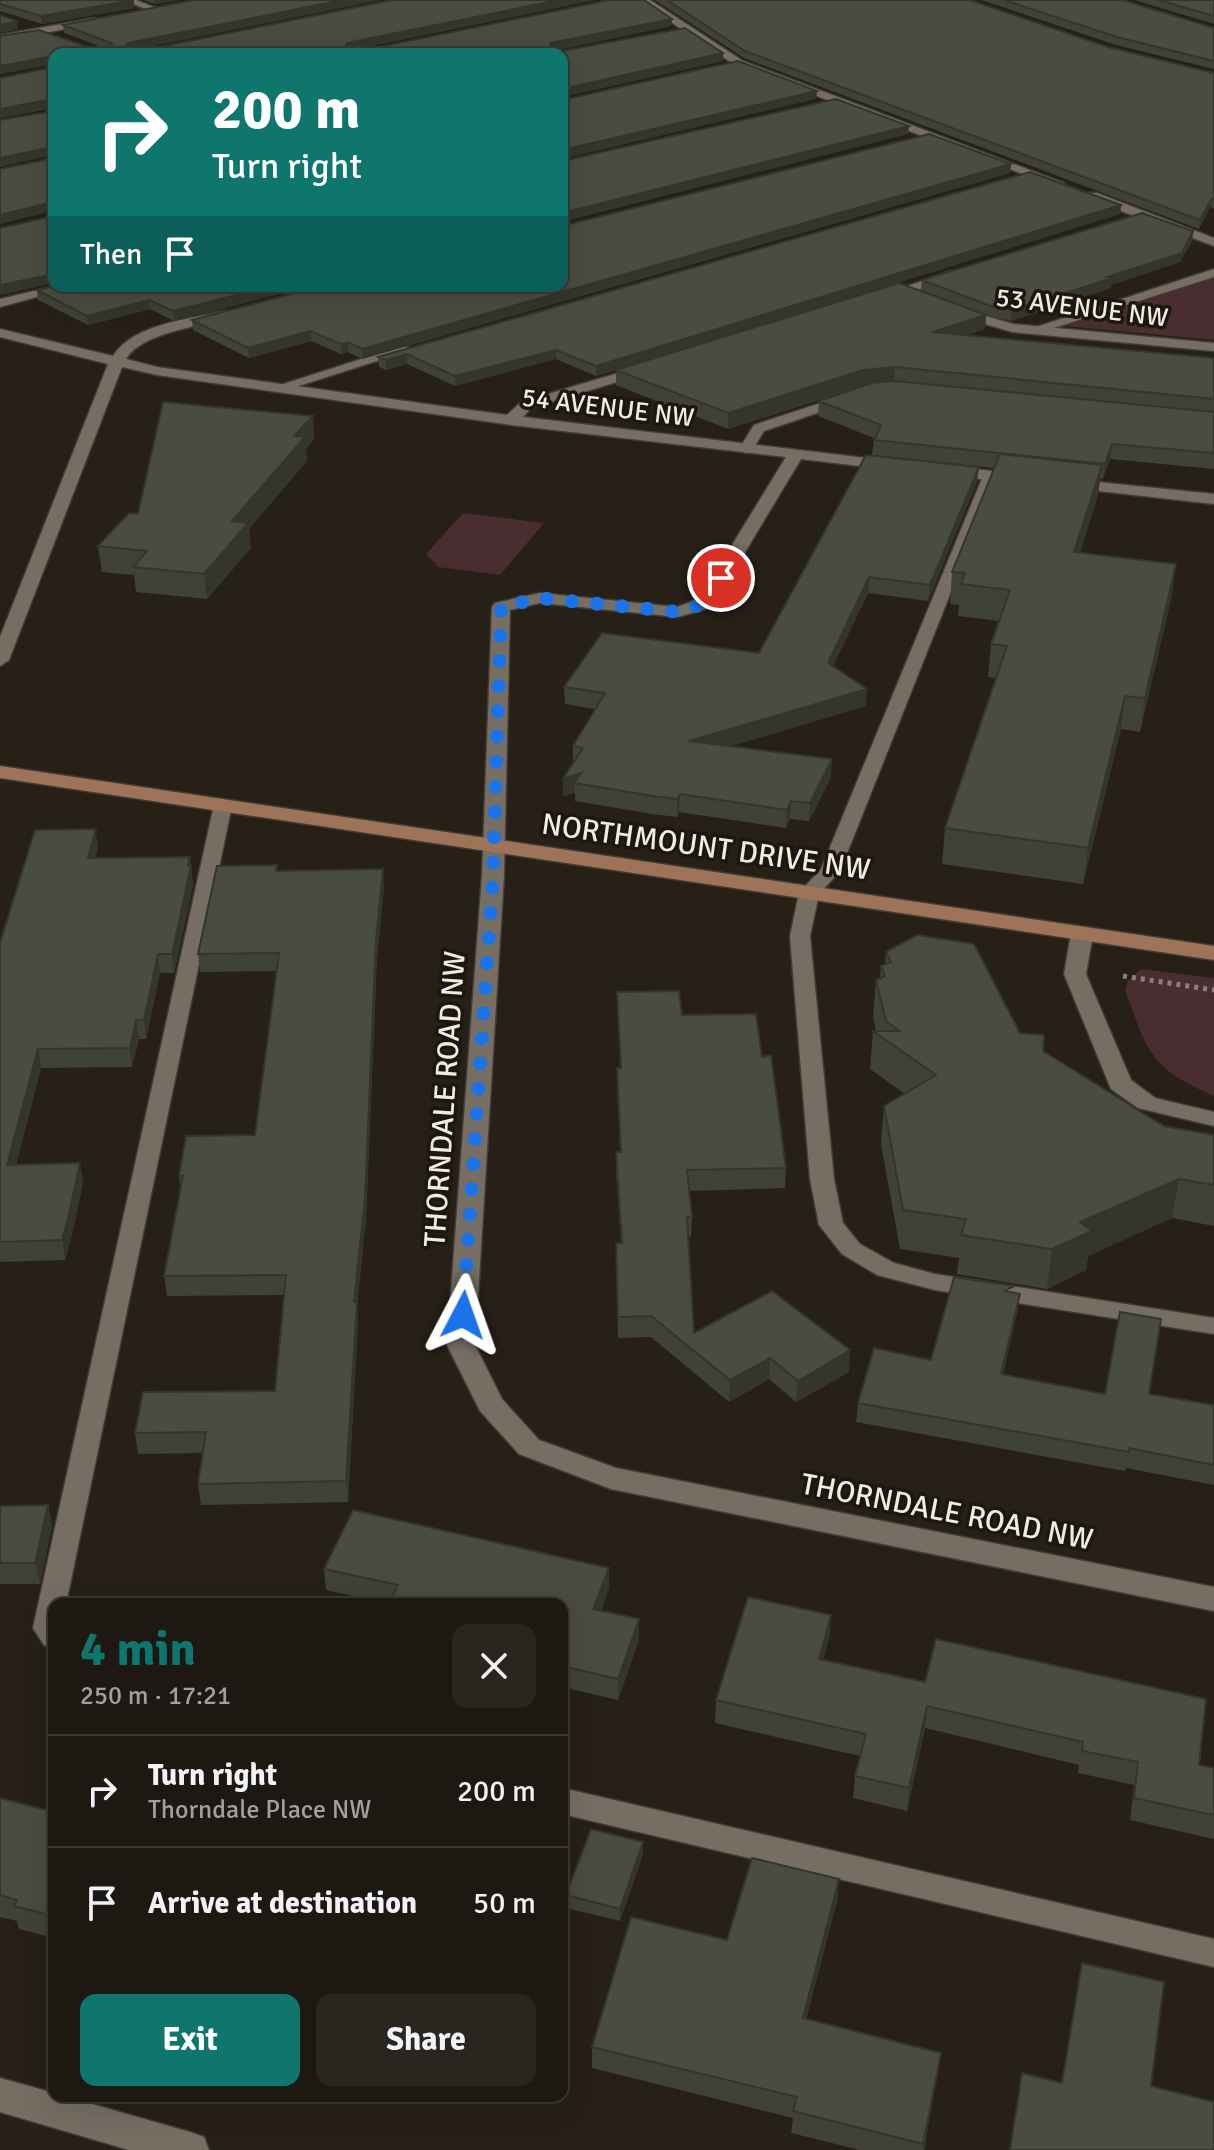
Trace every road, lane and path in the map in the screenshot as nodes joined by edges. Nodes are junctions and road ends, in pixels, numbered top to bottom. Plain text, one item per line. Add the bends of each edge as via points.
1 (127, 0) edge
2 (643, 0) edge
3 (170, 8) edge
4 (156, 10) junction
5 (127, 16) edge
6 (113, 18) edge
7 (14, 21) edge
8 (41, 31) junction
9 (0, 38) edge
10 (67, 40) edge
11 (739, 63) junction
12 (718, 67) edge
13 (839, 100) junction
14 (810, 105) edge
15 (930, 135) junction
16 (911, 139) edge
17 (1031, 173) junction
18 (1011, 179) edge
19 (1072, 189) edge
20 (1086, 194) edge
21 (1140, 215) junction
22 (1118, 222) edge
23 (1214, 242) edge
24 (960, 272) edge
25 (1214, 273) edge
26 (902, 291) junction
27 (48, 292) edge
28 (872, 300) edge
29 (0, 303) edge
30 (234, 313) edge
31 (1033, 330) junction
32 (0, 333) edge
33 (421, 345) edge
34 (1214, 347) edge
35 (116, 363) junction
36 (661, 364) edge
37 (278, 388) junction
38 (868, 391) edge
39 (511, 420) junction
40 (746, 449) junction
41 (795, 455) junction
42 (990, 476) junction
43 (1214, 499) edge
44 (0, 660) edge
45 (0, 772) edge
46 (223, 805) junction
47 (493, 846) junction
48 (809, 893) junction
49 (1082, 934) junction
50 (1214, 953) edge
51 (1123, 976) dead end
52 (1214, 990) edge
53 (1214, 1119) edge
54 (1214, 1326) edge
55 (53, 1598) edge
56 (1214, 1599) edge
57 (568, 1802) edge
58 (1214, 1953) edge
59 (0, 2095) edge
60 (190, 2150) edge

1 - 4 lane
2 - 11 street via 680,30
3 - 4 street
4 - 5 street
6 - 8 street
7 - 8 street
8 - 9 street
8 - 10 street
11 - 12 street
11 - 13 street
13 - 14 lane
13 - 15 street
15 - 16 street
15 - 17 street
17 - 18 lane
17 - 19 street
20 - 21 street
21 - 22 street
21 - 23 street
24 - 26 street
25 - 31 lane
26 - 28 street
26 - 31 street, 53 AVENUE NW via 985,322
27 - 29 lane
30 - 35 street via 127,345
31 - 34 street, 53 AVENUE NW
32 - 35 street, 54 AVENUE NW
33 - 37 lane
35 - 37 street, 54 AVENUE NW
35 - 44 street
36 - 39 street via 526,405
37 - 39 street, 54 AVENUE NW
38 - 40 lane via 759,428
39 - 40 street, 54 AVENUE NW
40 - 41 street, 54 AVENUE NW
41 - 42 street, 54 AVENUE NW
41 - 47 street, THORNDALE ROAD NW via 706,603 678,612 540,598 501,607
42 - 43 street, 54 AVENUE NW
42 - 48 lane via 830,871
45 - 46 street, NORTHMOUNT DRIVE NW
46 - 47 street, NORTHMOUNT DRIVE NW
46 - 55 lane
47 - 48 street, NORTHMOUNT DRIVE NW
47 - 56 street, THORNDALE ROAD NW via 461,1345 490,1404 529,1447 611,1478
48 - 49 street, NORTHMOUNT DRIVE NW
48 - 54 lane via 800,936 822,1179 831,1225 851,1249 886,1269 935,1282
49 - 50 street, NORTHMOUNT DRIVE NW
49 - 53 street via 1075,974 1120,1084 1147,1103
51 - 52 path
57 - 58 lane
59 - 60 street

